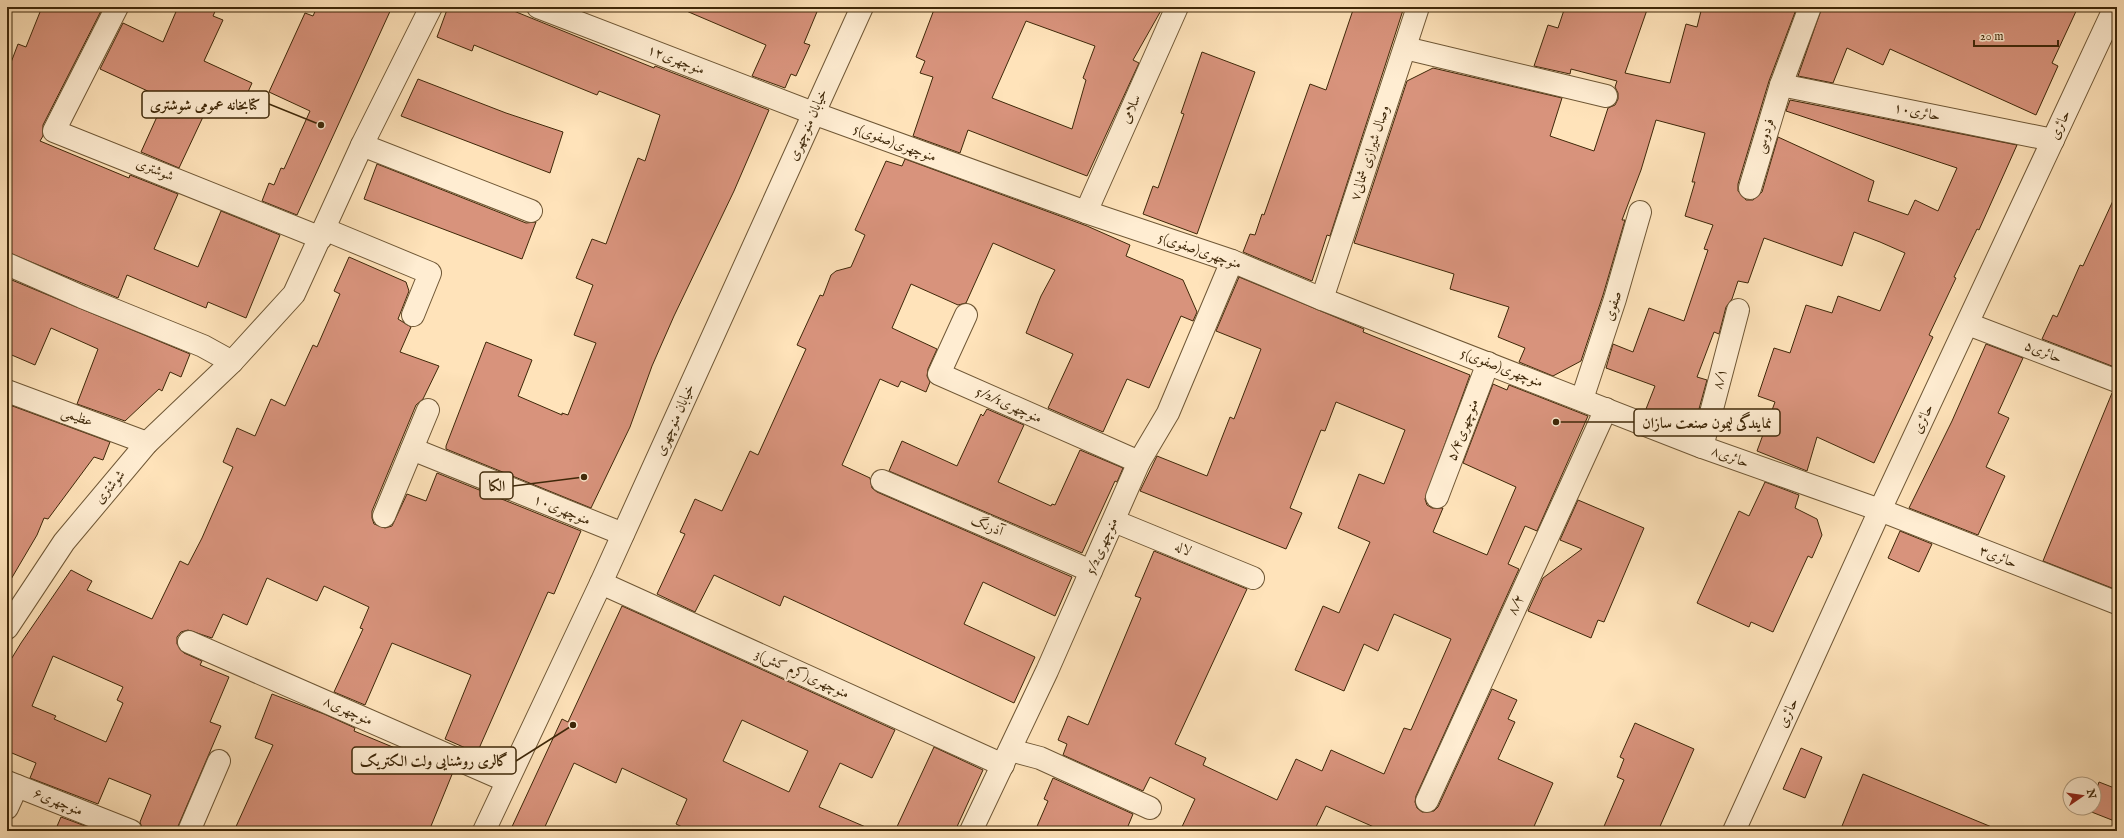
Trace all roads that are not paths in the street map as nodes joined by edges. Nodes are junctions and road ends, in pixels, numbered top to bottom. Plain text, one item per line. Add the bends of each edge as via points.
1 (117, 7) edge
2 (431, 7) edge
3 (538, 7) edge
4 (862, 7) edge
5 (1177, 7) edge
6 (1418, 7) edge
7 (1810, 7) edge
8 (2115, 7) edge
9 (1405, 48) junction
10 (1781, 85) junction
11 (1606, 96) dead end
12 (813, 113) junction
13 (2053, 140) junction
14 (362, 145) junction
15 (1750, 188) dead end
16 (531, 211) dead end
17 (1086, 212) junction
18 (1640, 212) dead end
19 (323, 234) junction
20 (1232, 261) junction
21 (7, 264) edge
22 (1322, 299) junction
23 (1738, 310) dead end
24 (413, 315) dead end
25 (966, 315) dead end
26 (1968, 324) junction
27 (232, 362) junction
28 (1488, 363) junction
29 (2117, 381) edge
30 (7, 392) edge
31 (1582, 399) junction
32 (1606, 409) junction
33 (428, 410) dead end
34 (147, 443) junction
35 (1702, 447) junction
36 (412, 449) junction
37 (1139, 462) junction
38 (882, 481) dead end
39 (1438, 497) dead end
40 (1880, 510) junction
41 (384, 516) dead end
42 (1114, 521) junction
43 (623, 534) junction
44 (1091, 571) junction
45 (1253, 578) dead end
46 (601, 583) junction
47 (2117, 603) edge
48 (7, 628) edge
49 (189, 642) dead end
50 (1006, 758) junction
51 (219, 761) dead end
52 (507, 781) junction
53 (12, 784) edge
54 (1427, 801) dead end
55 (7, 808) edge
56 (1150, 808) dead end
57 (131, 831) edge
58 (189, 831) edge
59 (484, 831) edge
60 (972, 831) edge
61 (1734, 831) edge

1 - 19 street, شوشتری via 54,131
2 - 14 street, شوشتری
3 - 12 street, منوچهری۱۲
4 - 12 street, خیابان منوچهری
5 - 17 street, سلامی
6 - 9 street, وصال شیرازی شمالی۷
7 - 10 street, فردوسی
8 - 13 street, حائری
9 - 11 street
9 - 22 street, وصال شیرازی شمالی۷
10 - 13 street, حائری۱۰
10 - 15 street, فردوسی
12 - 17 street, 5منوچهری(صفوی)
12 - 43 street, خیابان منوچهری
13 - 26 street, حائری
14 - 16 street
14 - 19 street, شوشتری
17 - 20 street, 5منوچهری(صفوی)
18 - 31 street, صفوی
19 - 24 street via 430,273
19 - 27 street, شوشتری via 294,294
20 - 22 street, 5منوچهری(صفوی)
20 - 37 street, 5/2منوچهری via 1168,413
21 - 27 street via 203,346
22 - 28 street, 5منوچهری(صفوی)
23 - 35 street, ۸/۱
25 - 37 street, 5/2/1منوچهری via 939,374
26 - 29 street, حائری۵
26 - 40 street, حائری
27 - 34 street, شوشتری
28 - 31 street, 5منوچهری(صفوی)
28 - 39 street, منوچهری۵/۴
30 - 34 street, عظیمی
31 - 32 street, حائری۸
32 - 35 street, حائری۸
32 - 54 street, ۸/۲
33 - 36 street
34 - 48 street, شوشتری via 64,542
35 - 40 street, حائری۸
36 - 41 street
36 - 43 street, منوچهری۱۰
37 - 42 street, 5/2منوچهری
38 - 44 street, آذرنگ
40 - 47 street, حائری۳
40 - 61 street, حائری
42 - 44 street, 5/2منوچهری
42 - 45 street, لاله
43 - 46 street, خیابان منوچهری
44 - 50 street, 5/2منوچهری
46 - 50 street, 3منوچهری(کرم کش)
46 - 52 street, خیابان منوچهری
49 - 52 street, منوچهری۸
50 - 56 street, 3منوچهری(کرم کش) via 1040,758
50 - 60 street, 5/2منوچهری
51 - 58 street
52 - 59 street, خیابان منوچهری
53 - 55 street
53 - 57 street, منوچهری۶

